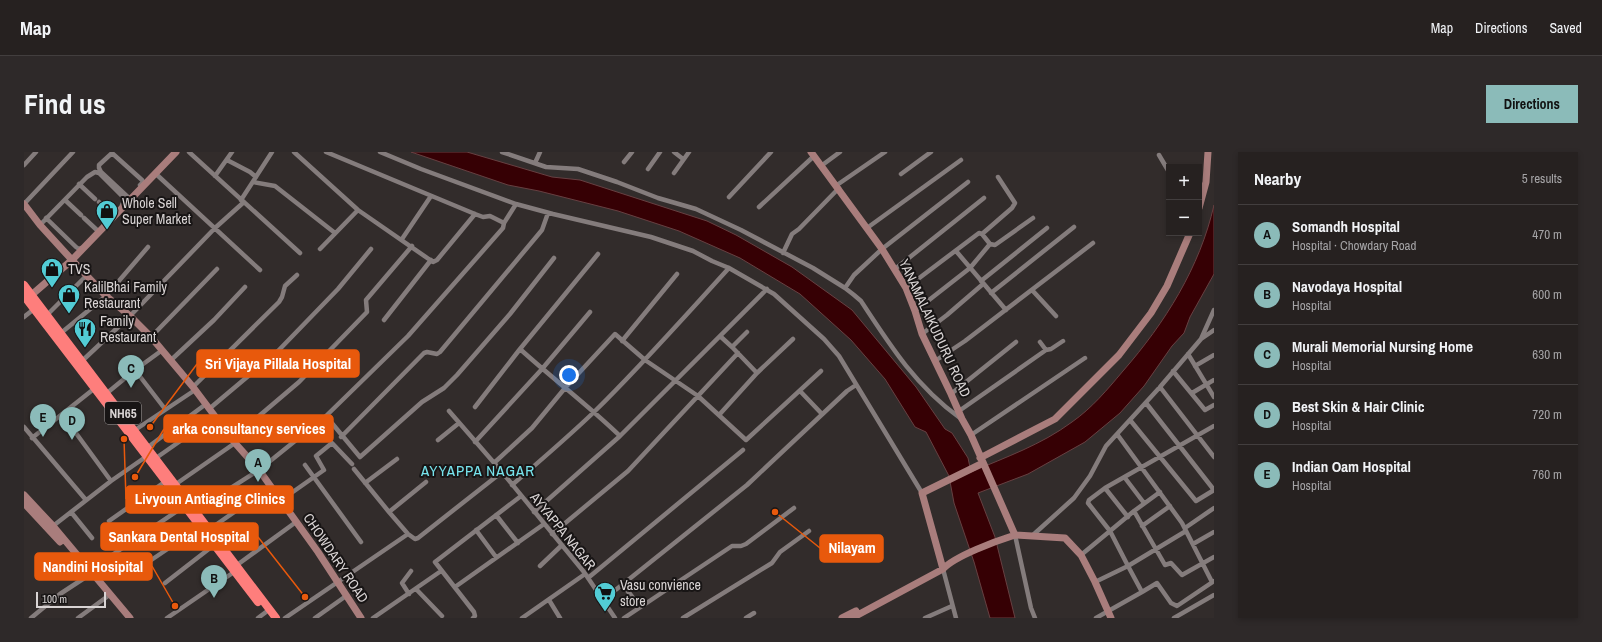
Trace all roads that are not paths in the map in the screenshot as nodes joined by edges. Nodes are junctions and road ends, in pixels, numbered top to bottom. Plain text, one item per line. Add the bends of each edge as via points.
1 (36, 152) edge
2 (73, 152) edge
3 (176, 152) edge
4 (189, 152) edge
5 (232, 152) edge
6 (272, 152) edge
7 (294, 152) edge
8 (326, 152) edge
9 (380, 152) edge
10 (502, 152) edge
11 (540, 152) edge
12 (632, 152) edge
13 (660, 152) edge
14 (674, 152) edge
15 (689, 152) edge
16 (771, 152) edge
17 (840, 152) edge
18 (886, 152) edge
19 (931, 152) edge
20 (1208, 152) edge
21 (813, 154) edge
22 (1159, 156) dead end
23 (683, 159) junction
24 (227, 160) junction
25 (961, 160) dead end
26 (624, 162) dead end
27 (536, 163) junction
28 (24, 165) edge
29 (821, 166) junction
30 (1166, 167) edge
31 (648, 168) dead end
32 (674, 173) dead end
33 (156, 174) junction
34 (901, 174) dead end
35 (215, 176) junction
36 (998, 178) dead end
37 (254, 179) junction
38 (968, 182) dead end
39 (80, 184) junction
40 (838, 187) junction
41 (139, 189) junction
42 (431, 196) junction
43 (729, 197) dead end
44 (984, 198) dead end
45 (129, 199) junction
46 (65, 200) junction
47 (1201, 200) edge
48 (242, 201) junction
49 (24, 204) edge
50 (516, 204) junction
51 (759, 208) dead end
52 (358, 210) junction
53 (548, 213) junction
54 (475, 214) junction
55 (113, 216) junction
56 (46, 218) junction
57 (1033, 218) dead end
58 (504, 223) junction
59 (40, 225) junction
60 (1074, 227) dead end
61 (215, 228) junction
62 (867, 228) junction
63 (1047, 228) dead end
64 (99, 231) junction
65 (335, 234) junction
66 (982, 234) junction
67 (1189, 236) edge
68 (66, 238) junction
69 (402, 239) junction
70 (1093, 243) dead end
71 (990, 244) junction
72 (59, 245) junction
73 (412, 246) junction
74 (148, 247) dead end
75 (320, 249) dead end
76 (371, 249) dead end
77 (882, 249) junction
78 (956, 251) junction
79 (783, 252) junction
80 (300, 253) dead end
81 (598, 254) dead end
82 (554, 258) dead end
83 (72, 260) junction
84 (431, 260) junction
85 (729, 268) junction
86 (970, 268) junction
87 (218, 269) dead end
88 (895, 269) junction
89 (260, 270) dead end
90 (677, 274) dead end
91 (87, 275) junction
92 (297, 275) dead end
93 (982, 283) junction
94 (24, 284) edge
95 (245, 288) dead end
96 (845, 288) junction
97 (906, 288) junction
98 (767, 289) junction
99 (1032, 290) junction
100 (991, 293) junction
101 (106, 296) junction
102 (27, 297) edge
103 (34, 309) junction
104 (1006, 310) junction
105 (915, 311) junction
106 (590, 312) dead end
107 (1214, 312) edge
108 (47, 315) junction
109 (130, 316) junction
110 (1056, 316) dead end
111 (24, 317) edge
112 (384, 320) dead end
113 (1214, 330) edge
114 (747, 332) dead end
115 (61, 333) junction
116 (922, 334) junction
117 (720, 336) junction
118 (151, 337) junction
119 (793, 339) dead end
120 (1201, 339) junction
121 (622, 341) junction
122 (1063, 341) dead end
123 (1016, 342) dead end
124 (1040, 342) dead end
125 (732, 347) junction
126 (520, 349) junction
127 (1046, 350) junction
128 (161, 351) junction
129 (738, 353) junction
130 (1188, 354) junction
131 (1214, 355) edge
132 (1085, 358) dead end
133 (645, 360) junction
134 (82, 361) junction
135 (170, 361) junction
136 (935, 361) junction
137 (1195, 366) junction
138 (542, 369) junction
139 (135, 370) junction
140 (821, 371) dead end
141 (1173, 371) junction
142 (757, 373) junction
143 (676, 380) junction
144 (1214, 380) edge
145 (856, 385) junction
146 (1206, 385) junction
147 (1160, 387) junction
148 (95, 388) junction
149 (565, 388) junction
150 (194, 389) junction
151 (800, 391) junction
152 (107, 393) junction
153 (1192, 393) junction
154 (951, 394) junction
155 (698, 396) junction
156 (1214, 397) edge
157 (1146, 402) junction
158 (1214, 405) edge
159 (208, 407) junction
160 (475, 407) dead end
161 (165, 409) junction
162 (449, 411) dead end
163 (959, 411) junction
164 (594, 412) junction
165 (62, 414) junction
166 (822, 414) junction
167 (719, 415) junction
168 (216, 416) junction
169 (326, 416) junction
170 (962, 419) junction
171 (1130, 420) junction
172 (459, 423) junction
173 (1214, 426) edge
174 (24, 427) edge
175 (135, 430) junction
176 (1117, 434) junction
177 (971, 435) junction
178 (1199, 435) junction
179 (620, 436) junction
180 (341, 437) junction
181 (32, 438) junction
182 (438, 440) dead end
183 (234, 441) junction
184 (475, 442) junction
185 (1180, 446) junction
186 (148, 447) junction
187 (743, 450) dead end
188 (147, 456) junction
189 (1214, 456) edge
190 (1161, 457) junction
191 (156, 458) junction
192 (397, 459) dead end
193 (494, 463) junction
194 (981, 463) junction
195 (306, 465) dead end
196 (1143, 467) junction
197 (259, 470) junction
198 (502, 472) junction
199 (314, 477) junction
200 (1125, 478) junction
201 (112, 481) junction
202 (166, 481) junction
203 (426, 482) dead end
204 (365, 483) junction
205 (176, 484) junction
206 (512, 485) junction
207 (270, 486) junction
208 (1106, 488) junction
209 (1214, 490) edge
210 (1160, 492) junction
211 (922, 493) junction
212 (24, 495) edge
213 (521, 496) junction
214 (86, 500) junction
215 (280, 501) junction
216 (24, 503) edge
217 (1144, 503) junction
218 (187, 504) junction
219 (1170, 506) junction
220 (794, 508) dead end
221 (1214, 508) edge
222 (1134, 511) junction
223 (71, 512) junction
224 (193, 512) junction
225 (389, 512) junction
226 (534, 512) junction
227 (496, 515) junction
228 (1128, 517) junction
229 (109, 521) dead end
230 (296, 522) junction
231 (544, 524) junction
232 (53, 526) junction
233 (1142, 526) junction
234 (200, 527) junction
235 (210, 529) junction
236 (476, 530) junction
237 (1185, 530) junction
238 (809, 531) dead end
239 (1110, 531) junction
240 (1214, 532) edge
241 (408, 534) junction
242 (552, 534) junction
243 (1015, 535) junction
244 (1033, 535) junction
245 (92, 538) dead end
246 (361, 542) dead end
247 (518, 543) junction
248 (1193, 544) junction
249 (214, 545) junction
250 (562, 545) junction
251 (1156, 549) junction
252 (1081, 555) junction
253 (496, 557) junction
254 (1214, 557) edge
255 (1203, 563) junction
256 (540, 566) dead end
257 (944, 566) junction
258 (1128, 566) junction
259 (236, 568) junction
260 (135, 570) dead end
261 (411, 571) dead end
262 (441, 571) junction
263 (90, 572) junction
264 (586, 576) junction
265 (164, 582) dead end
266 (1095, 582) junction
267 (1213, 582) edge
268 (338, 583) junction
269 (623, 585) junction
270 (455, 587) junction
271 (416, 588) junction
272 (1142, 592) junction
273 (409, 594) junction
274 (1214, 595) edge
275 (108, 596) junction
276 (346, 596) junction
277 (548, 600) junction
278 (603, 600) junction
279 (952, 606) junction
280 (640, 607) junction
281 (754, 613) dead end
282 (268, 615) edge
283 (1110, 615) edge
284 (442, 616) dead end
285 (32, 618) edge
286 (78, 618) edge
287 (129, 618) edge
288 (167, 618) edge
289 (258, 618) edge
290 (276, 618) edge
291 (284, 618) edge
292 (315, 618) edge
293 (361, 618) edge
294 (374, 618) edge
295 (473, 618) edge
296 (522, 618) edge
297 (560, 618) edge
298 (616, 618) edge
299 (624, 618) edge
300 (683, 618) edge
301 (746, 618) edge
302 (842, 618) edge
303 (852, 618) edge
304 (925, 618) edge
305 (956, 618) edge
306 (1035, 618) edge
307 (1096, 618) edge
308 (1174, 618) edge

1 - 28 street
2 - 49 street
3 - 33 street
4 - 35 street
5 - 24 street
6 - 37 street
7 - 52 street
8 - 42 street
9 - 50 street
10 - 27 street
11 - 27 street
12 - 26 street
13 - 31 street
14 - 23 street
15 - 23 street
16 - 43 street
17 - 29 street
18 - 40 street
19 - 34 street
20 - 47 street via 1206,182
21 - 29 street, YANAMALAIKUDURU ROAD
21 - 51 street
22 - 30 street
23 - 32 street
24 - 35 street
24 - 37 street via 250,172
25 - 62 street
27 - 79 street via 546,167 578,169 696,209
29 - 40 street, YANAMALAIKUDURU ROAD
33 - 41 street
33 - 61 street
35 - 48 street
36 - 66 street via 1015,203
37 - 48 street
37 - 65 street via 275,186
38 - 77 street
39 - 46 street
39 - 55 street
39 - 55 street via 91,173 99,173 125,200
40 - 62 street, YANAMALAIKUDURU ROAD
40 - 79 street via 792,234
41 - 45 street
41 - 45 street via 142,180 111,153 99,168
42 - 54 street
42 - 69 street
44 - 88 street
45 - 55 street
46 - 56 street
46 - 64 street
48 - 61 street
48 - 80 street
49 - 59 street, CHOWDARY ROAD
50 - 53 street
50 - 58 street
52 - 65 street
52 - 69 street
53 - 85 street via 651,238 693,251
53 - 180 street via 542,230 440,352 424,353
54 - 58 street via 490,216
54 - 84 street via 437,260
55 - 64 street
56 - 59 street
56 - 68 street
57 - 71 street via 995,245
58 - 169 street via 503,228 408,336
59 - 72 street, CHOWDARY ROAD
60 - 100 street
61 - 89 street
61 - 109 street
62 - 77 street, YANAMALAIKUDURU ROAD
63 - 93 street
64 - 68 street via 80,250
64 - 83 street
65 - 75 street
66 - 71 street
66 - 78 street via 979,233
67 - 194 street via 1151,313 1120,355 1055,418
68 - 72 street
69 - 73 street
70 - 99 street
71 - 86 street
72 - 83 street, CHOWDARY ROAD
73 - 84 street
73 - 183 street via 366,300 367,312 299,382
74 - 101 street
76 - 159 street via 338,289 278,351
77 - 88 street, YANAMALAIKUDURU ROAD
77 - 96 street via 854,275
78 - 86 street
78 - 97 street
79 - 96 street
81 - 126 street
82 - 180 street via 510,314 444,388 422,402 360,457
83 - 91 street, CHOWDARY ROAD
83 - 102 street
84 - 112 street
85 - 98 street
85 - 133 street
86 - 93 street
86 - 105 street
87 - 118 street
88 - 97 street, YANAMALAIKUDURU ROAD
90 - 121 street
91 - 101 street, CHOWDARY ROAD
91 - 108 street
92 - 150 street via 285,286 279,302
93 - 100 street
93 - 116 street
94 - 102 highway, NH65
95 - 135 street
96 - 170 street via 861,302 897,355 926,390
97 - 105 street, YANAMALAIKUDURU ROAD
98 - 117 street
98 - 145 street via 824,339 839,356
99 - 104 street
99 - 110 street
100 - 104 street
101 - 109 street, CHOWDARY ROAD
101 - 115 street
102 - 103 highway, NH65
102 - 108 highway, NH65
103 - 111 street
103 - 148 highway, NH65
104 - 136 street
105 - 116 street, YANAMALAIKUDURU ROAD
106 - 138 street
107 - 120 street
108 - 115 highway, NH65
109 - 118 street, CHOWDARY ROAD
109 - 134 street
113 - 120 street
114 - 125 street
115 - 134 highway, NH65
116 - 136 street, YANAMALAIKUDURU ROAD
117 - 125 street
117 - 143 street
118 - 128 street, CHOWDARY ROAD
119 - 142 street
120 - 130 street
121 - 133 street
121 - 149 street via 614,334
122 - 127 street
123 - 154 street
124 - 127 street
125 - 129 street
126 - 138 street
126 - 160 street
127 - 163 street
128 - 135 street, CHOWDARY ROAD
128 - 139 street
129 - 142 street
129 - 155 street
130 - 137 street
130 - 141 street
131 - 137 street
132 - 177 street
133 - 143 street
133 - 164 street
134 - 152 highway, NH65
135 - 150 street, CHOWDARY ROAD
136 - 154 street, YANAMALAIKUDURU ROAD
137 - 146 street
138 - 149 street
138 - 184 street
139 - 152 street
139 - 161 street
140 - 151 street
141 - 147 street
141 - 153 street
142 - 167 street
143 - 155 street
143 - 179 street
144 - 146 street
145 - 166 street
145 - 211 street
146 - 153 street
146 - 156 street
147 - 157 street
147 - 178 street
148 - 165 street
148 - 188 highway, NH65
149 - 164 street
149 - 193 street via 532,428
150 - 159 street, CHOWDARY ROAD
150 - 161 street
151 - 166 street
151 - 167 street via 746,440
152 - 175 highway, NH65
153 - 158 street via 1205,410
154 - 163 street, YANAMALAIKUDURU ROAD
155 - 167 street
155 - 242 street via 628,471
157 - 171 street
157 - 185 street
159 - 168 street, CHOWDARY ROAD
159 - 186 street
161 - 175 street
162 - 172 street, AYYAPPA NAGAR
163 - 170 street, YANAMALAIKUDURU ROAD
164 - 179 street
164 - 206 street
165 - 181 street
165 - 201 street
166 - 269 street via 747,485
168 - 183 street, CHOWDARY ROAD
168 - 191 street
169 - 180 street
169 - 197 street
170 - 177 street, YANAMALAIKUDURU ROAD
171 - 176 street
171 - 190 street
172 - 182 street
172 - 184 street, AYYAPPA NAGAR
173 - 178 street
174 - 181 street
175 - 186 highway, NH65
176 - 196 street
176 - 244 street via 1102,451 1090,476 1074,498
177 - 194 street, YANAMALAIKUDURU ROAD
178 - 185 street
178 - 189 street
179 - 226 street
181 - 214 street
183 - 197 street, CHOWDARY ROAD
183 - 205 street
184 - 193 street, AYYAPPA NAGAR
185 - 190 street
185 - 209 street
186 - 191 highway, NH65
187 - 264 street
188 - 201 street
188 - 202 highway, NH65
190 - 196 street
190 - 209 street via 1196,501
191 - 205 highway, NH65
192 - 204 street
193 - 198 street, AYYAPPA NAGAR
194 - 211 street
194 - 243 street, YANAMALAIKUDURU ROAD
195 - 199 street
196 - 200 street
196 - 210 street
197 - 207 street, CHOWDARY ROAD
197 - 224 street
198 - 206 street, AYYAPPA NAGAR
198 - 241 street via 418,538 412,538
199 - 204 street via 324,469 316,455 332,442
199 - 215 street
199 - 246 street
200 - 208 street
200 - 217 street
201 - 214 street
202 - 218 highway, NH65
202 - 229 street
203 - 225 street
204 - 225 street
205 - 218 highway, NH65
206 - 213 street, AYYAPPA NAGAR
207 - 215 street, CHOWDARY ROAD
207 - 235 street
208 - 228 street
208 - 239 street via 1088,503
210 - 217 street
210 - 219 street
211 - 257 street
212 - 232 street
213 - 226 street, AYYAPPA NAGAR
213 - 227 street
214 - 223 street
215 - 230 street, CHOWDARY ROAD
216 - 263 street
217 - 222 street
218 - 224 highway, NH65
218 - 263 street
219 - 233 street
219 - 237 street
220 - 280 street via 746,544 732,546
221 - 237 street
222 - 228 street
222 - 233 street
223 - 232 street
223 - 245 street
224 - 234 highway, NH65
224 - 235 highway, NH65
225 - 241 street
226 - 231 street, AYYAPPA NAGAR
227 - 236 street
227 - 247 street
228 - 239 street
230 - 259 street
230 - 268 street, CHOWDARY ROAD
231 - 242 street, AYYAPPA NAGAR
231 - 247 street
232 - 263 street
233 - 251 street
234 - 249 highway, NH65
234 - 260 street
235 - 259 highway, NH65
236 - 253 street
236 - 262 street via 436,560 435,563
237 - 248 street
237 - 251 street
238 - 300 street via 780,552 772,563
239 - 252 street
239 - 258 street
240 - 248 street
241 - 268 street
242 - 250 street, AYYAPPA NAGAR
243 - 244 street
243 - 257 street via 998,540
243 - 306 street via 1030,608
244 - 252 street via 1065,538
247 - 253 street
248 - 255 street
249 - 259 highway, NH65
249 - 265 street
250 - 256 street
250 - 264 street, AYYAPPA NAGAR
251 - 255 street via 1165,565 1171,563 1182,575
251 - 258 street
252 - 266 street
253 - 270 street
254 - 255 street
255 - 267 street
257 - 279 street
257 - 302 street
257 - 303 street
258 - 266 street
258 - 272 street
259 - 282 highway, NH65
259 - 288 street
259 - 290 highway, NH65
261 - 273 street via 402,583
262 - 270 street
262 - 271 street
263 - 275 street
263 - 285 street
263 - 287 street
264 - 277 street
264 - 278 street, AYYAPPA NAGAR
266 - 283 street
267 - 272 street via 1177,606 1171,603 1157,583
268 - 276 street, CHOWDARY ROAD
268 - 291 street
269 - 278 street
269 - 280 street
270 - 295 street via 474,612
271 - 273 street
271 - 284 street
272 - 283 street
273 - 294 street
274 - 308 street
275 - 286 street
275 - 287 street
276 - 292 street
276 - 293 street, CHOWDARY ROAD
277 - 296 street
277 - 297 street
278 - 298 street, AYYAPPA NAGAR
279 - 304 street
279 - 305 street
280 - 299 street
281 - 301 street
282 - 289 street
283 - 307 street

